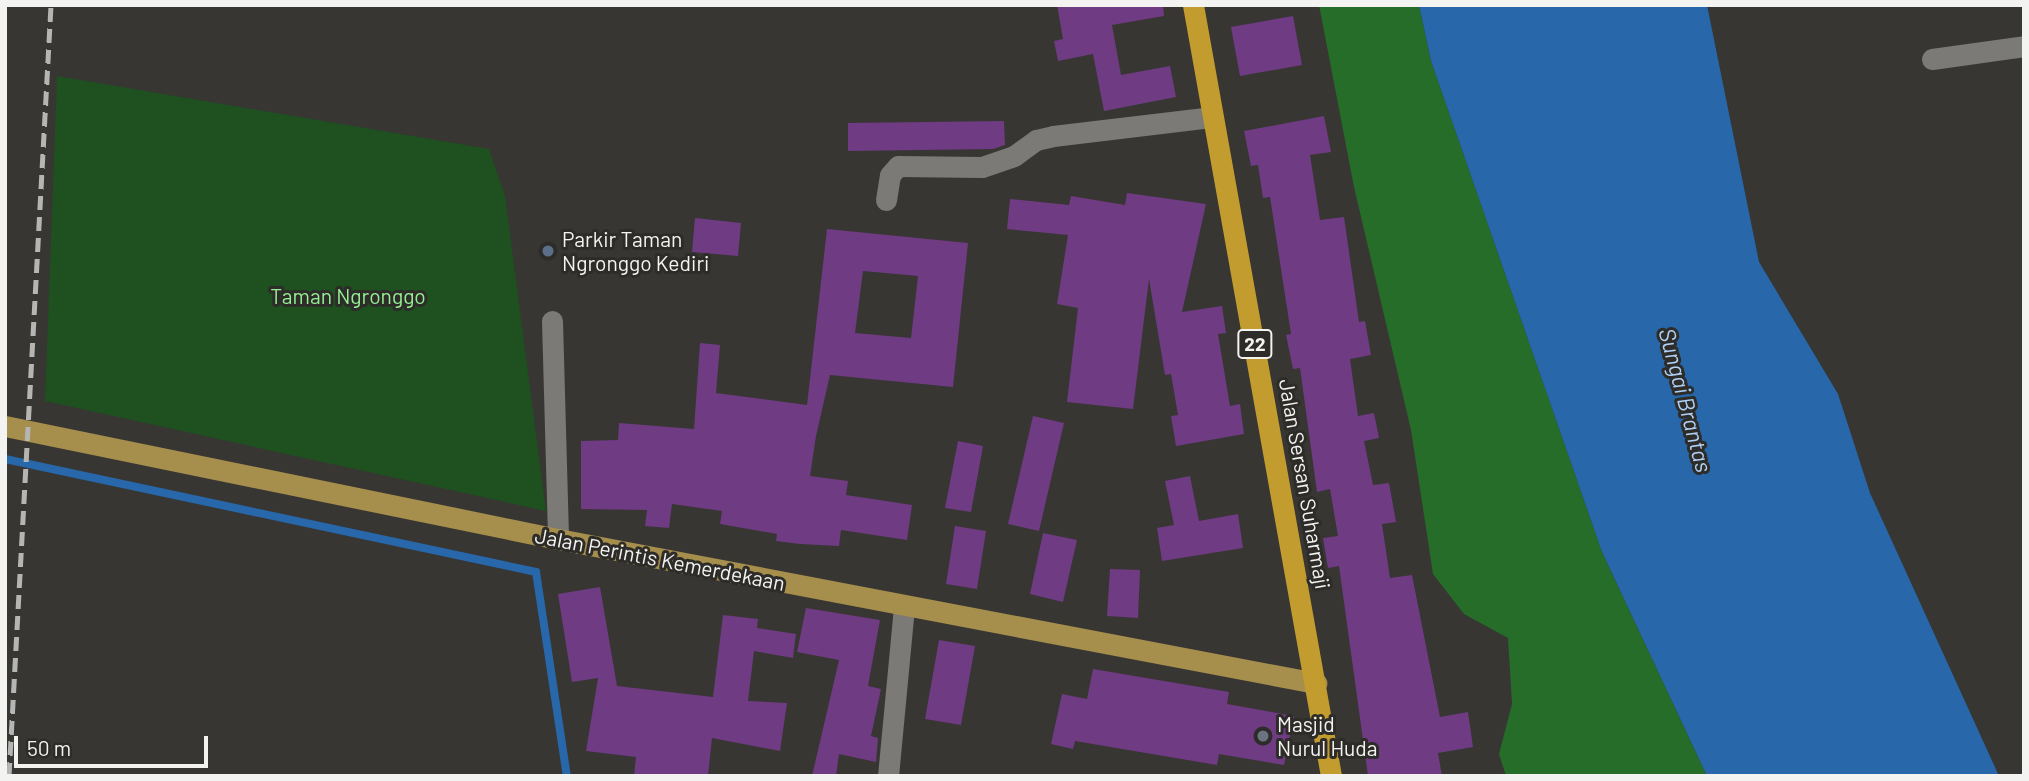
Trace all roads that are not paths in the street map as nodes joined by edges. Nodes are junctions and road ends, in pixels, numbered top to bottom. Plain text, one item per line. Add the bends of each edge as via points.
1 (1193, 5) edge
2 (2024, 46) edge
3 (1932, 59) dead end
4 (1213, 117) junction
5 (886, 200) dead end
6 (552, 321) dead end
7 (5, 426) edge
8 (558, 539) junction
9 (904, 607) junction
10 (1316, 683) junction
11 (888, 776) edge
12 (1331, 776) edge

1 - 4 highway, Jalan Sersan Suharmaji / 22
2 - 3 street
4 - 5 street via 1053,136 982,167 898,166 890,175
4 - 10 highway, Jalan Sersan Suharmaji / 22
6 - 8 street
7 - 8 main road, Jalan Perintis Kemerdekaan
8 - 9 main road, Jalan Perintis Kemerdekaan
9 - 10 main road, Jalan Perintis Kemerdekaan
9 - 11 street
10 - 12 highway, 22

